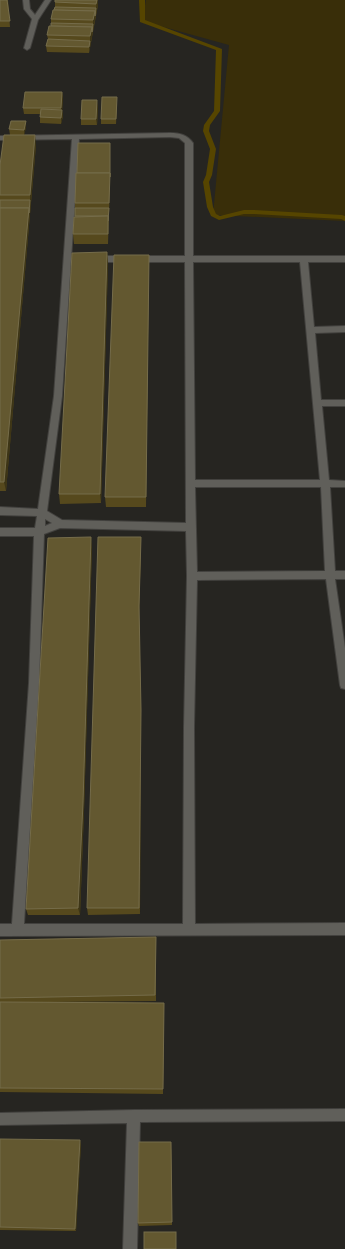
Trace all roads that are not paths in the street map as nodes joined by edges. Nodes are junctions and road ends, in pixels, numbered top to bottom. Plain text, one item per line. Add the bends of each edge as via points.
1 (26, 0) edge
2 (48, 0) edge
3 (35, 18) junction
4 (27, 48) dead end
5 (76, 136) junction
6 (0, 138) edge
7 (90, 259) edge
8 (190, 259) junction
9 (304, 259) junction
10 (345, 259) edge
11 (345, 329) edge
12 (310, 330) junction
13 (318, 403) junction
14 (345, 403) edge
15 (190, 483) junction
16 (325, 484) junction
17 (345, 484) edge
18 (0, 511) edge
19 (43, 513) junction
20 (60, 524) junction
21 (191, 527) junction
22 (0, 532) edge
23 (39, 532) junction
24 (330, 575) junction
25 (345, 575) edge
26 (192, 576) junction
27 (345, 681) edge
28 (18, 928) junction
29 (345, 929) edge
30 (0, 930) edge
31 (189, 930) junction
32 (345, 1115) edge
33 (134, 1116) junction
34 (0, 1119) edge
35 (130, 1249) edge

1 - 3 street via 27,9
2 - 3 street
3 - 4 street
5 - 6 street
5 - 8 street via 162,135 186,138 189,143
5 - 19 street via 71,259 58,396
7 - 8 street
8 - 9 street
8 - 15 street
9 - 10 street
9 - 12 street
11 - 12 street
12 - 13 street
13 - 14 street
13 - 16 street
15 - 16 street
15 - 21 street
16 - 17 street
16 - 24 street
18 - 19 street
19 - 20 street
19 - 23 street
20 - 21 street
20 - 23 street
21 - 26 street
22 - 23 street
23 - 28 street via 34,683
24 - 25 street
24 - 26 street
24 - 27 street
26 - 31 street
28 - 30 street
28 - 31 street
29 - 31 street
32 - 33 street
33 - 34 street
33 - 35 street

